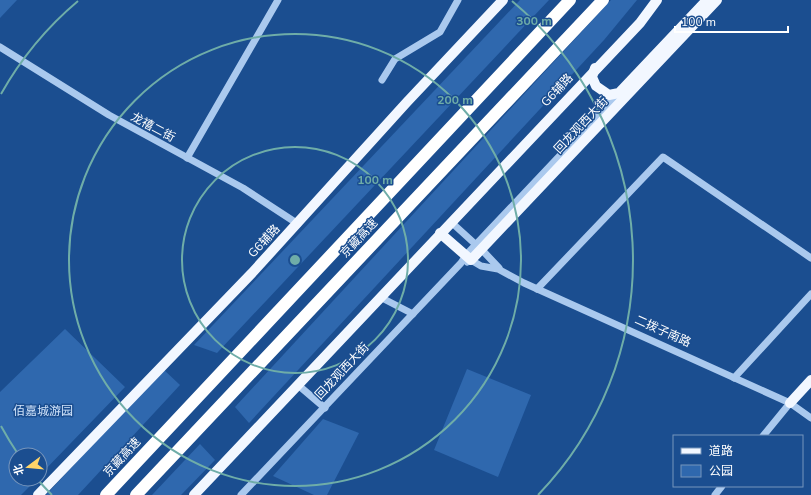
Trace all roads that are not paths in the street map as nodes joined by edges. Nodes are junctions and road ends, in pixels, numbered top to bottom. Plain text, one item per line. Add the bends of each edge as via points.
1 (278, 0) edge
2 (458, 0) edge
3 (503, 0) edge
4 (570, 0) edge
5 (603, 0) edge
6 (657, 0) edge
7 (707, 0) edge
8 (717, 0) edge
9 (0, 47) edge
10 (595, 68) junction
11 (382, 80) dead end
12 (621, 91) junction
13 (187, 158) junction
14 (451, 222) junction
15 (298, 224) junction
16 (440, 233) junction
17 (479, 247) junction
18 (811, 258) edge
19 (466, 260) junction
20 (502, 271) junction
21 (537, 289) junction
22 (811, 294) edge
23 (380, 297) junction
24 (413, 314) junction
25 (734, 378) junction
26 (811, 380) edge
27 (298, 385) junction
28 (790, 403) junction
29 (324, 408) junction
30 (811, 418) edge
31 (764, 435) edge
32 (721, 487) edge
33 (38, 495) edge
34 (106, 495) edge
35 (136, 495) edge
36 (194, 495) edge
37 (241, 495) edge
38 (715, 495) edge

1 - 13 street
2 - 11 street via 440,32 395,59
3 - 15 main road, G6辅路
4 - 34 highway, 京藏高速
5 - 35 highway, 京藏高速
6 - 10 main road, G6辅路 via 640,22
7 - 12 main road, 回龙观西大街
8 - 17 main road, 回龙观西大街
9 - 13 street, 龙禧二街 via 109,115
10 - 12 main road via 592,77 597,87 611,95
10 - 14 main road, G6辅路
12 - 17 street, 回龙观西大街
13 - 15 street, 龙禧二街 via 243,188
14 - 16 main road, G6辅路
14 - 17 street, 二拨子南路
15 - 33 main road, G6辅路
16 - 19 main road, 二拨子南路
16 - 23 main road, G6辅路
17 - 19 main road, 回龙观西大街
17 - 20 street, 二拨子南路
18 - 21 street via 663,157
19 - 20 street, 二拨子南路
19 - 24 street, 回龙观西大街
20 - 21 street, 二拨子南路
21 - 25 street, 二拨子南路
22 - 25 street
23 - 24 street
23 - 27 main road, G6辅路
24 - 29 street, 回龙观西大街
25 - 28 street, 二拨子南路
26 - 28 main road
27 - 29 street
27 - 36 main road, G6辅路
28 - 30 street, 二拨子南路
28 - 31 street
29 - 37 street, 回龙观西大街
32 - 38 street

